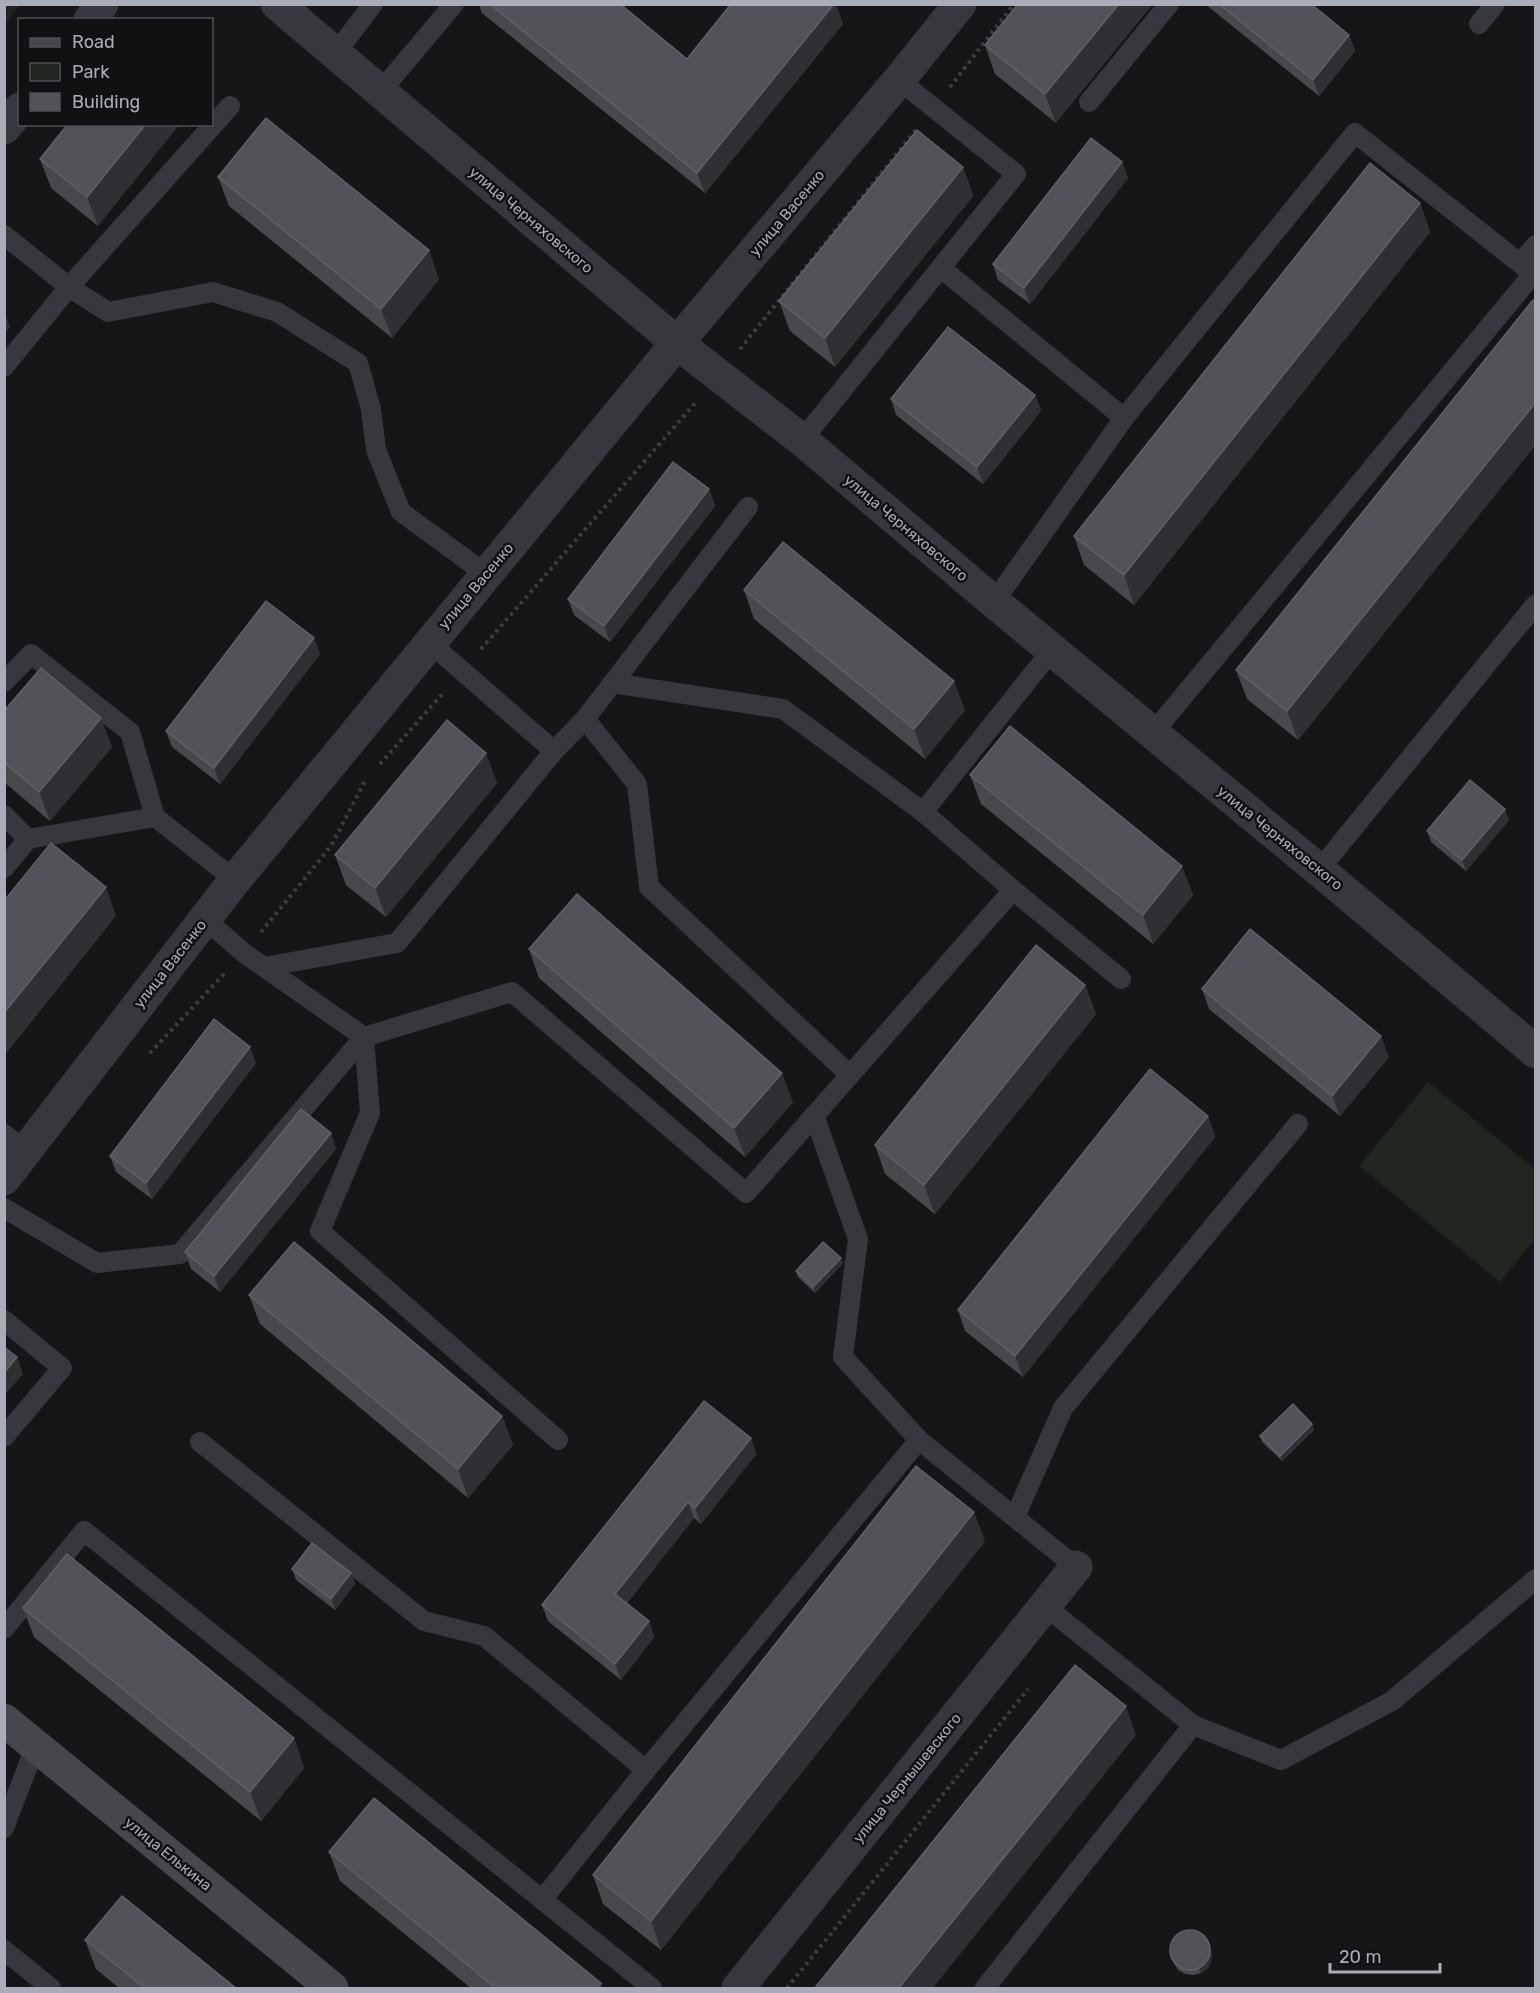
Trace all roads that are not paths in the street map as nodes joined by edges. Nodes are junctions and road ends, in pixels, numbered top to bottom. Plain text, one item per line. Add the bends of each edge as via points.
1 (102, 4) edge
2 (277, 4) edge
3 (373, 4) edge
4 (454, 4) edge
5 (960, 4) edge
6 (1169, 4) edge
7 (1495, 4) edge
8 (92, 18) edge
9 (1479, 24) dead end
10 (334, 54) junction
11 (899, 81) junction
12 (380, 92) junction
13 (1089, 102) dead end
14 (230, 106) dead end
15 (18, 111) edge
16 (213, 125) edge
17 (212, 126) edge
18 (4, 128) edge
19 (4, 235) edge
20 (1536, 245) edge
21 (940, 268) junction
22 (1530, 271) edge
23 (69, 287) junction
24 (677, 343) junction
25 (4, 367) edge
26 (1124, 418) junction
27 (802, 440) junction
28 (748, 507) dead end
29 (486, 574) junction
30 (994, 602) junction
31 (1536, 604) edge
32 (429, 642) junction
33 (1052, 650) junction
34 (4, 682) edge
35 (612, 683) junction
36 (585, 719) junction
37 (1152, 734) junction
38 (554, 751) junction
39 (923, 812) junction
40 (4, 815) edge
41 (155, 817) junction
42 (28, 839) junction
43 (4, 868) edge
44 (1319, 870) junction
45 (235, 880) junction
46 (1013, 890) junction
47 (205, 919) junction
48 (264, 967) junction
49 (1120, 979) dead end
50 (364, 1037) junction
51 (1536, 1052) edge
52 (850, 1075) junction
53 (814, 1115) junction
54 (1298, 1124) dead end
55 (15, 1142) edge
56 (4, 1179) edge
57 (4, 1208) edge
58 (4, 1320) edge
59 (4, 1437) edge
60 (558, 1440) dead end
61 (919, 1440) junction
62 (200, 1442) dead end
63 (1015, 1517) junction
64 (1076, 1567) joint
65 (1536, 1579) edge
66 (1045, 1606) junction
67 (4, 1629) edge
68 (4, 1720) edge
69 (1193, 1725) junction
70 (36, 1745) junction
71 (646, 1770) junction
72 (4, 1828) edge
73 (542, 1900) junction
74 (4, 1950) edge
75 (51, 1989) edge
76 (332, 1989) edge
77 (652, 1989) edge
78 (738, 1989) edge
79 (986, 1989) edge

1 - 8 street
2 - 10 street, улица Черняховского
3 - 10 lane
4 - 12 lane
5 - 11 street, улица Васенко
6 - 13 lane
7 - 9 lane
10 - 12 street, улица Черняховского
11 - 21 lane via 1016,174
11 - 24 street, улица Васенко
12 - 24 street, улица Черняховского
14 - 16 lane
15 - 18 street
17 - 23 lane
19 - 23 lane
20 - 22 lane
21 - 26 lane
21 - 27 lane
22 - 26 lane via 1355,134
22 - 37 lane
23 - 25 lane
23 - 29 lane via 108,312 213,292 277,312 358,363 371,409 376,450 401,512
24 - 27 street, улица Черняховского
24 - 29 street, улица Васенко
26 - 30 lane
27 - 30 street, улица Черняховского
28 - 35 lane
29 - 32 street, улица Васенко
30 - 33 street, улица Черняховского
31 - 44 lane
32 - 38 lane
32 - 45 street, улица Васенко
33 - 37 street, улица Черняховского
33 - 39 lane
34 - 41 lane via 31,654 130,732
35 - 36 lane
35 - 39 lane via 783,709
36 - 38 lane
36 - 52 lane via 637,784 649,887
37 - 44 street, улица Черняховского
38 - 48 lane via 397,943
39 - 46 lane
40 - 42 lane
41 - 42 lane
41 - 45 lane
42 - 43 lane
44 - 51 street, улица Черняховского
45 - 47 street, улица Васенко
46 - 49 lane
46 - 52 lane
47 - 48 lane
47 - 55 street, улица Васенко
48 - 50 lane
50 - 53 lane via 512,992 746,1192
50 - 57 lane via 180,1254 97,1263
50 - 60 lane via 370,1113 320,1231
52 - 53 lane
53 - 61 lane via 858,1239 843,1357
54 - 63 lane via 1063,1408
55 - 56 street, улица Васенко
58 - 59 lane via 62,1368
61 - 63 lane
61 - 71 lane
62 - 71 lane via 424,1621 484,1636
63 - 64 lane
64 - 66 street, улица Чернышевского
65 - 69 lane via 1392,1701 1281,1760
66 - 69 lane
66 - 78 street, улица Чернышевского
67 - 73 lane via 84,1531
68 - 70 street, улица Елькина
69 - 79 lane
70 - 72 lane
70 - 76 street, улица Елькина
71 - 73 lane
73 - 77 lane
74 - 75 lane

